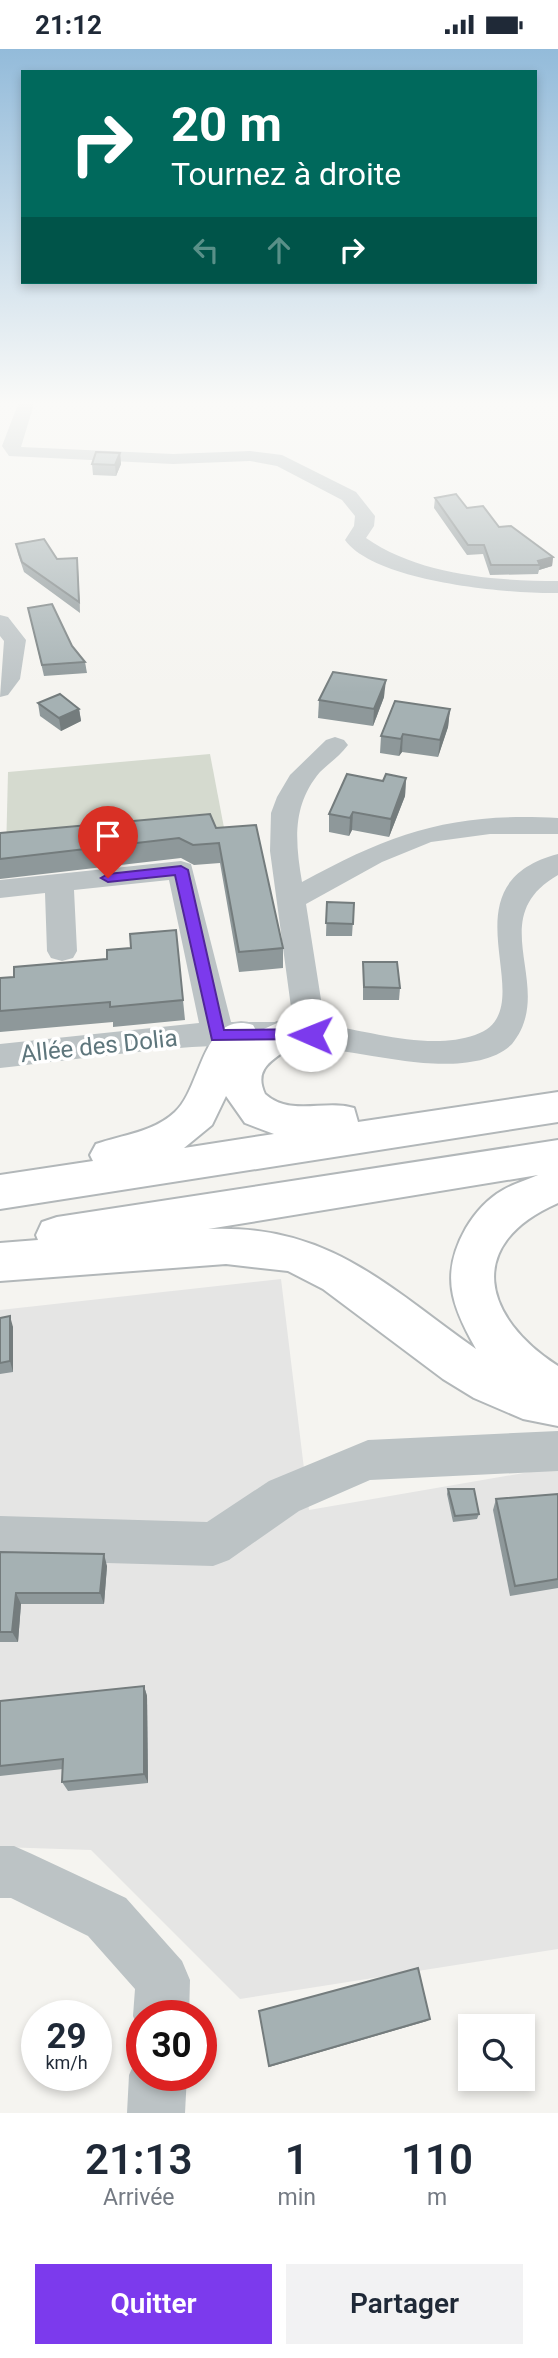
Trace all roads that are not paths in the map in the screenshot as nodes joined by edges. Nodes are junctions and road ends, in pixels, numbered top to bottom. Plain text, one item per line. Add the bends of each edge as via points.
1 (352, 500) edge
2 (558, 587) edge
3 (0, 622) edge
4 (0, 690) edge
5 (335, 745) dead end
6 (558, 826) edge
7 (558, 863) edge
8 (59, 883) junction
9 (0, 889) edge
10 (291, 900) junction
11 (62, 951) dead end
12 (298, 1034) junction
13 (229, 1035) junction
14 (0, 1056) edge
15 (558, 1105) edge
16 (558, 1156) edge
17 (0, 1179) edge
18 (558, 1185) edge
19 (0, 1192) edge
20 (0, 1244) edge
21 (0, 1262) edge
22 (558, 1392) edge
23 (558, 1404) edge
24 (558, 1451) edge
25 (0, 1538) edge
26 (0, 1872) edge
27 (162, 2000) edge
28 (157, 2091) edge
29 (156, 2113) edge

1 - 2 street via 365,516 355,540 375,554 484,585
3 - 4 street via 15,640 8,680
5 - 10 street via 296,783 285,806 282,846
6 - 10 street via 482,826 423,836
7 - 12 street, Allée des Dolia via 540,870 516,899 512,927 526,979 526,1002 516,1023 501,1037 449,1052
8 - 9 street
8 - 11 street
8 - 13 street via 181,870
10 - 12 street
12 - 13 street, Allée des Dolia
12 - 15 highway via 255,1051 246,1063 241,1079 244,1097 268,1117 304,1122
13 - 14 street, Allée des Dolia
13 - 17 highway via 205,1102 179,1132 131,1150
15 - 19 highway
16 - 20 highway
18 - 22 highway via 523,1197 501,1212 486,1231 477,1251 473,1297 494,1343 513,1364
21 - 23 highway via 250,1247 304,1257 351,1282 450,1356 506,1389
24 - 25 street via 369,1460 284,1496 213,1544
26 - 27 street via 14,1872 107,1917 163,1980
28 - 29 street

